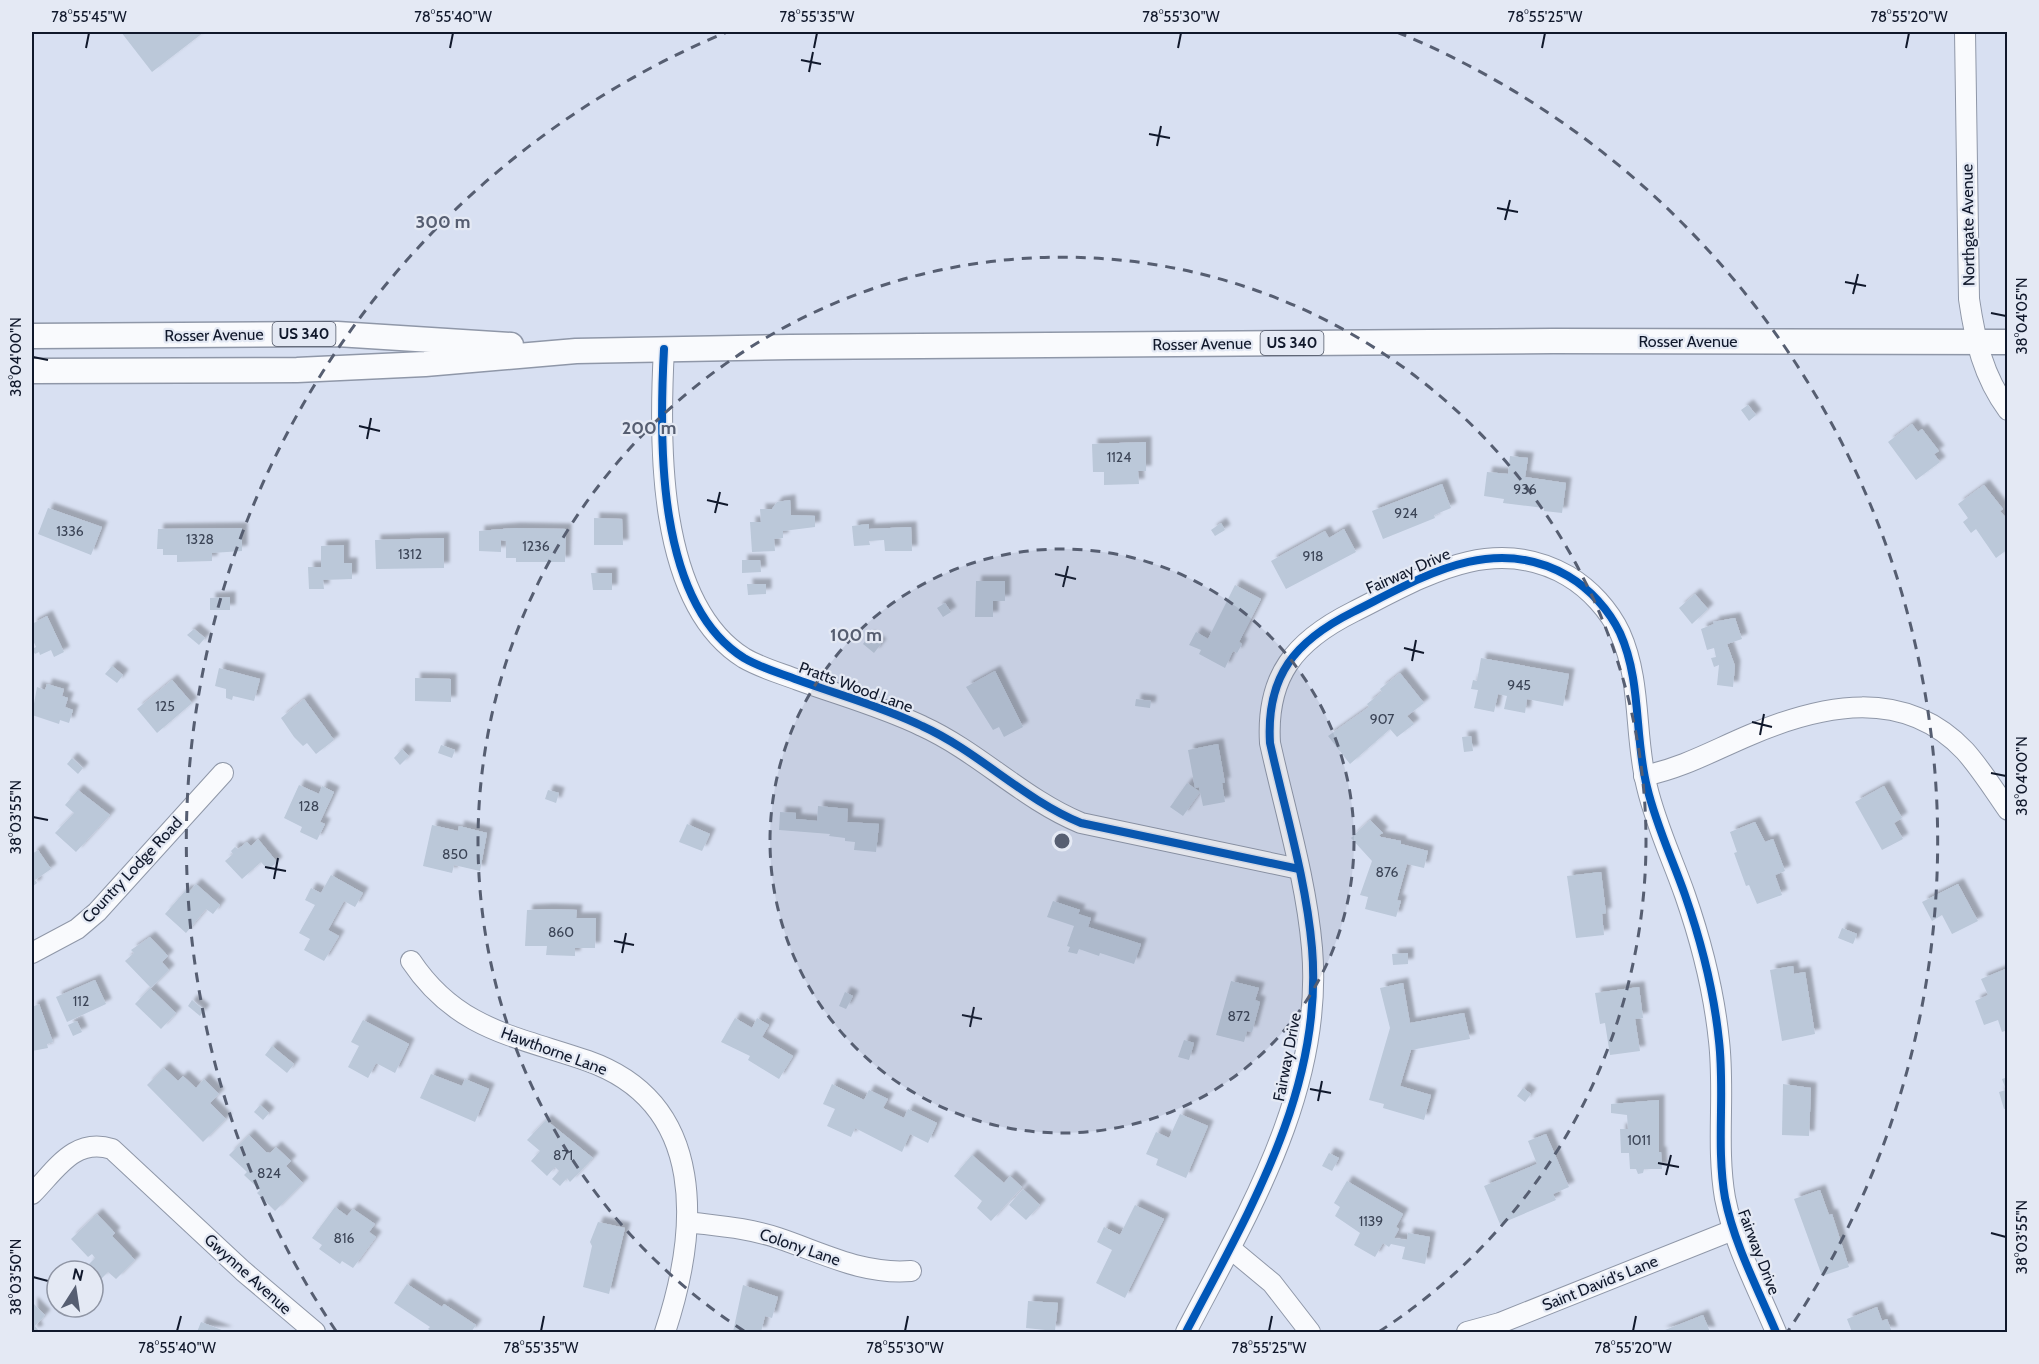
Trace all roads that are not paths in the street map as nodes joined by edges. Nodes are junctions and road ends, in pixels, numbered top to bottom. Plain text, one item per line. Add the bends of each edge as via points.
1 (1965, 32) edge
2 (32, 336) edge
3 (1976, 342) junction
4 (2007, 342) edge
5 (664, 349) junction
6 (576, 351) junction
7 (32, 371) edge
8 (2007, 410) edge
9 (223, 773) dead end
10 (1644, 776) junction
11 (2007, 810) edge
12 (1299, 869) junction
13 (32, 953) edge
14 (411, 962) dead end
15 (32, 1194) edge
16 (687, 1222) junction
17 (1733, 1230) junction
18 (1231, 1249) junction
19 (911, 1271) dead end
20 (306, 1330) edge
21 (665, 1332) edge
22 (1186, 1332) edge
23 (1310, 1332) edge
24 (1467, 1332) edge
25 (1776, 1332) edge

1 - 3 street, Northgate Avenue via 1969,299
2 - 6 main road, Rosser Avenue / US 340 via 337,334
3 - 4 main road, Rosser Avenue / US 340
3 - 5 main road, Rosser Avenue / US 340 via 1553,341
3 - 8 street, Northgate Avenue via 1993,389
5 - 6 main road, Rosser Avenue / US 340
5 - 12 street, Pratts Wood Lane via 660,423 670,521 696,607 723,642 761,667 921,725 951,740 1055,812 1081,823
6 - 7 main road, Rosser Avenue / US 340 via 297,370
9 - 13 street, Country Lodge Road via 97,912 77,929
10 - 11 street via 1700,759 1784,721 1821,711 1879,706 1912,714 1942,731 1978,767
10 - 12 street, Fairway Drive via 1629,658 1620,632 1587,590 1550,568 1521,560 1494,558 1441,568 1329,624 1291,657 1278,678 1268,719 1270,743
10 - 17 street, Fairway Drive via 1656,825 1701,947 1723,1088 1721,1161
12 - 18 street, Fairway Drive via 1312,951 1309,1032 1287,1123 1266,1179
14 - 16 street, Hawthorne Lane via 434,992 466,1017 590,1062 639,1089 658,1110 685,1165
15 - 20 street, Gwynne Avenue via 75,1150 89,1145 112,1149
16 - 19 street, Colony Lane via 751,1231 866,1270
16 - 21 street, Hawthorne Lane via 683,1262
17 - 24 street, Saint David's Lane via 1500,1323
17 - 25 street, Fairway Drive
18 - 22 street, Fairway Drive
18 - 23 street via 1272,1283

